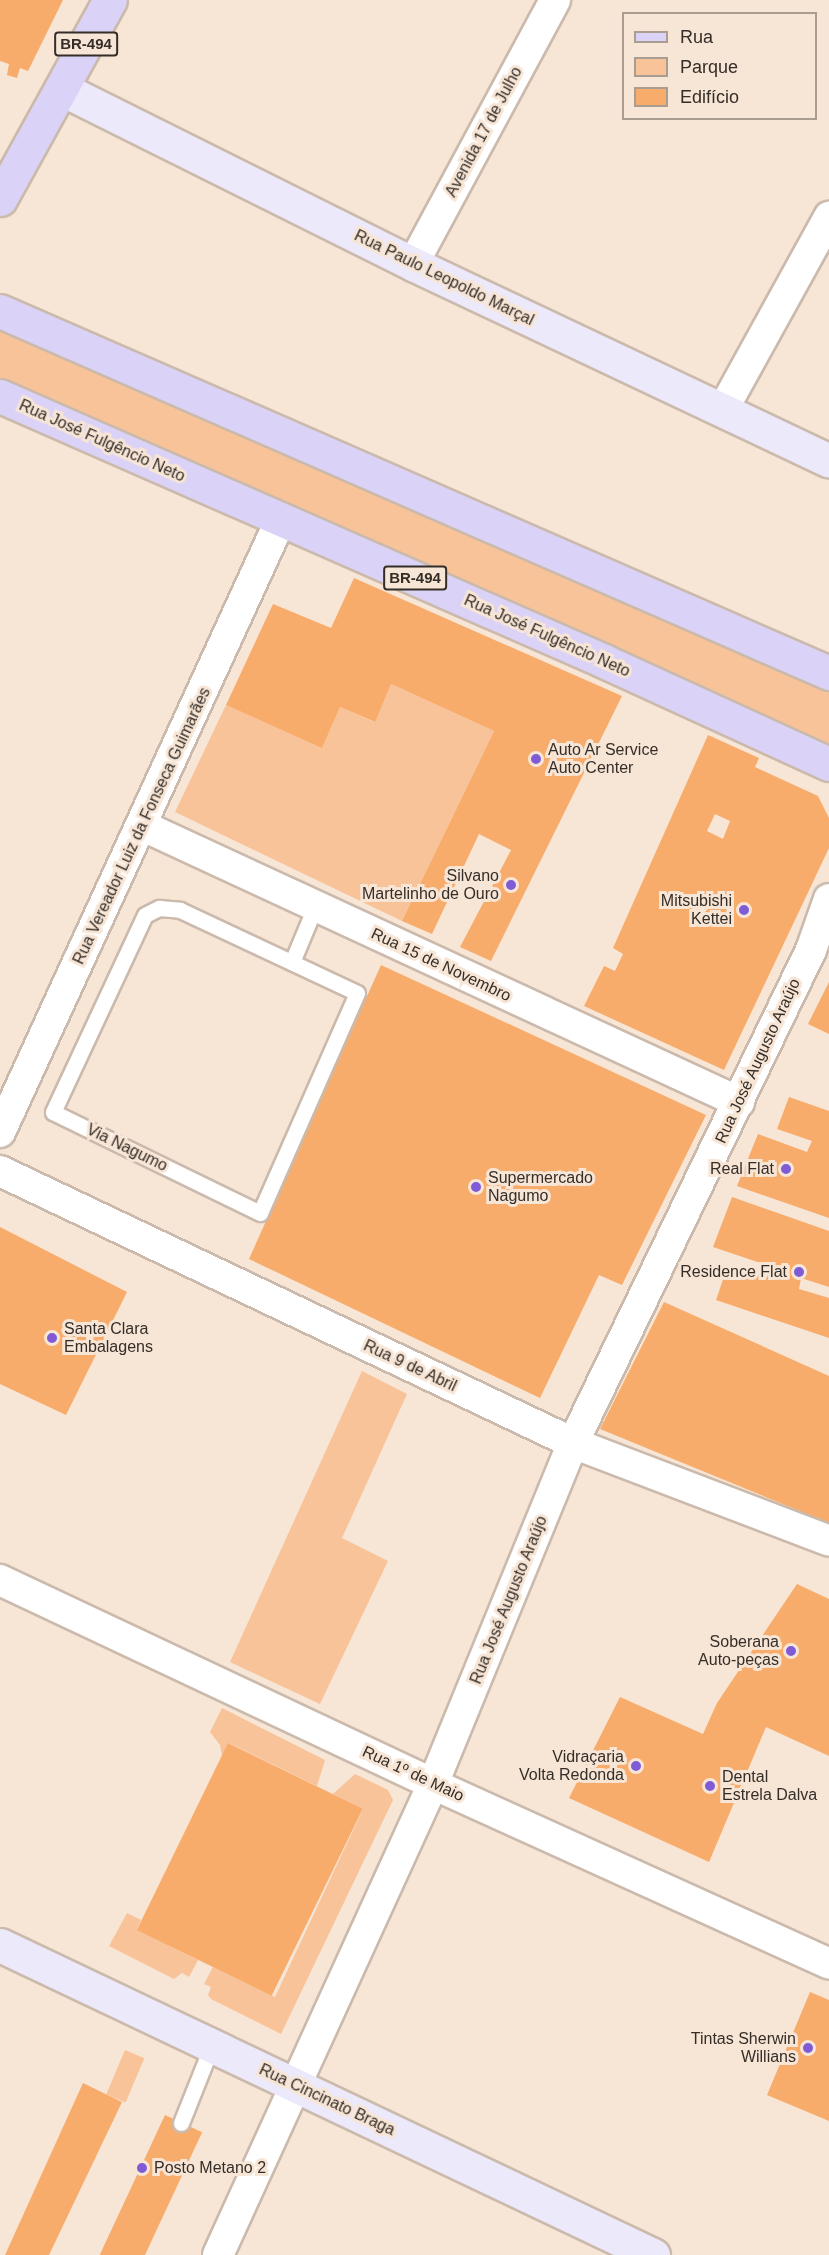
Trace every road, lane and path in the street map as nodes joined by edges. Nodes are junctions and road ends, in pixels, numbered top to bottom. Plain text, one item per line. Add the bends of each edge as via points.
1 (110, 0) edge
2 (555, 0) edge
3 (62, 89) junction
4 (1, 196) edge
5 (829, 217) edge
6 (413, 264) junction
7 (0, 311) edge
8 (0, 396) edge
9 (722, 411) junction
10 (829, 461) edge
11 (281, 519) junction
12 (829, 673) edge
13 (829, 764) edge
14 (143, 826) junction
15 (829, 899) edge
16 (315, 907) junction
17 (829, 924) edge
18 (811, 950) junction
19 (292, 962) junction
20 (739, 1102) junction
21 (0, 1132) edge
22 (0, 1171) edge
23 (573, 1443) junction
24 (829, 1541) edge
25 (0, 1580) edge
26 (433, 1784) junction
27 (0, 1945) edge
28 (829, 1964) edge
29 (212, 2045) junction
30 (296, 2085) junction
31 (181, 2123) dead end
32 (218, 2255) edge
33 (653, 2255) edge

1 - 3 main road, BR-494
2 - 6 street, Avenida 17 de Julho
3 - 4 main road, BR-494
3 - 6 street, Rua Paulo Leopoldo Marçal
5 - 9 street
6 - 9 street, Rua Paulo Leopoldo Marçal
7 - 12 main road
8 - 11 main road, Rua José Fulgêncio Neto / BR-494
9 - 10 street, Rua Paulo Leopoldo Marçal
11 - 13 main road, Rua José Fulgêncio Neto / BR-494
11 - 14 street, Rua Vereador Luiz da Fonseca Guimarães
14 - 16 street, Rua 15 de Novembro
14 - 21 street, Rua Vereador Luiz da Fonseca Guimarães
15 - 18 street, Rua José Augusto Araújo
16 - 19 lane
16 - 20 street, Rua 15 de Novembro
17 - 18 street, Rua José Augusto Araújo
18 - 20 street, Rua José Augusto Araújo
19 - 19 lane, Via Nagumo via 180,910 151,911 145,915 116,973 53,1112 260,1213 357,993
20 - 23 street, Rua José Augusto Araújo
22 - 23 street, Rua 9 de Abril
23 - 24 street, Rua 9 de Abril
23 - 26 street, Rua José Augusto Araújo
25 - 26 street, Rua 1º de Maio
26 - 28 street, Rua 1º de Maio
26 - 30 street, Rua José Augusto Araújo
27 - 29 street, Rua Cincinato Braga
29 - 30 street, Rua Cincinato Braga
29 - 31 lane
30 - 32 street, Rua José Augusto Araújo
30 - 33 street, Rua Cincinato Braga

